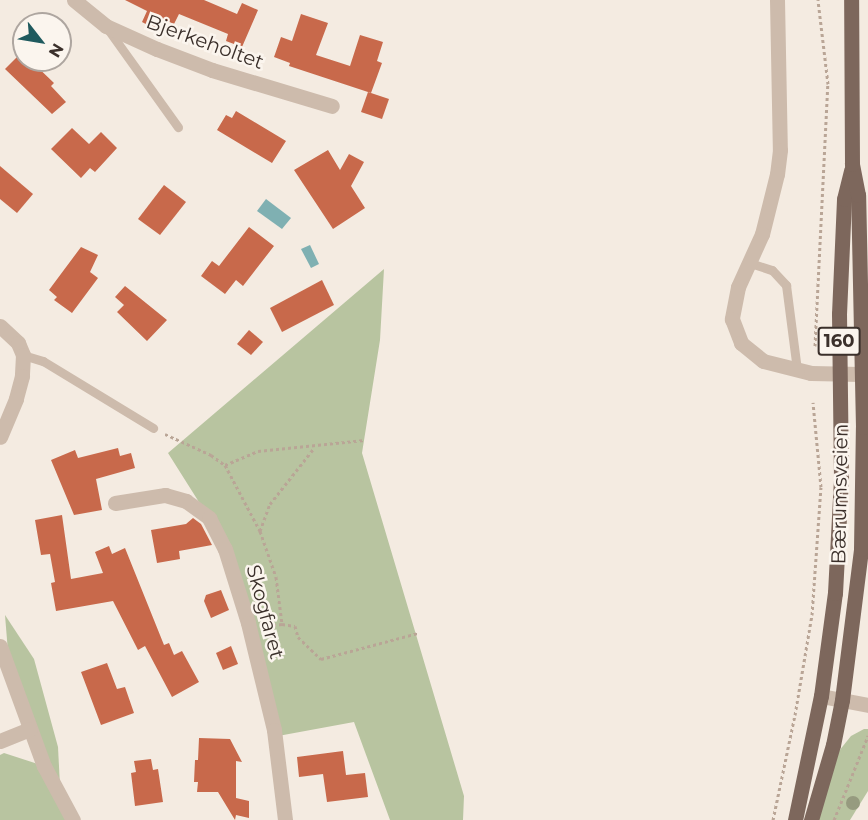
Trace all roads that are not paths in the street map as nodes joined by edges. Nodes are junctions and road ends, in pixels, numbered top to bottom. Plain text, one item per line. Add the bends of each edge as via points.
1 (74, 0) edge
2 (777, 0) edge
3 (851, 0) edge
4 (106, 26) junction
5 (332, 106) dead end
6 (178, 127) dead end
7 (852, 164) junction
8 (750, 263) junction
9 (0, 326) edge
10 (23, 355) junction
11 (797, 370) junction
12 (839, 374) junction
13 (860, 374) junction
14 (153, 428) road end
15 (0, 437) edge
16 (115, 504) dead end
17 (0, 646) edge
18 (821, 696) junction
19 (842, 700) junction
20 (868, 705) edge
21 (30, 729) junction
22 (0, 741) edge
23 (73, 820) edge
24 (285, 820) edge
25 (795, 820) edge
26 (811, 820) edge

1 - 4 street, Bjerkeholtet
2 - 8 street via 780,150 772,201
3 - 7 main road, Bærumsveien / 160
4 - 5 street, Bjerkeholtet via 212,70
4 - 6 lane
7 - 12 main road, Bærumsveien / 160 via 844,199
7 - 13 main road, Bærumsveien / 160 via 858,195
8 - 11 lane via 772,270 786,285
8 - 11 street via 733,305 736,332 741,343 764,361
9 - 10 street via 18,343
10 - 14 lane via 43,361
10 - 15 street via 16,399
11 - 12 street
12 - 13 street
12 - 18 main road, Bærumsveien / 160 via 840,519
13 - 19 main road, Bærumsveien / 160 via 861,549
16 - 24 street, Skogfaret via 165,495 186,501 209,518 225,549 249,629 274,730
17 - 21 street
18 - 19 street
18 - 25 main road, Bærumsveien / 160
19 - 20 street
19 - 26 main road, Bærumsveien / 160
21 - 22 street
21 - 23 street via 44,766

